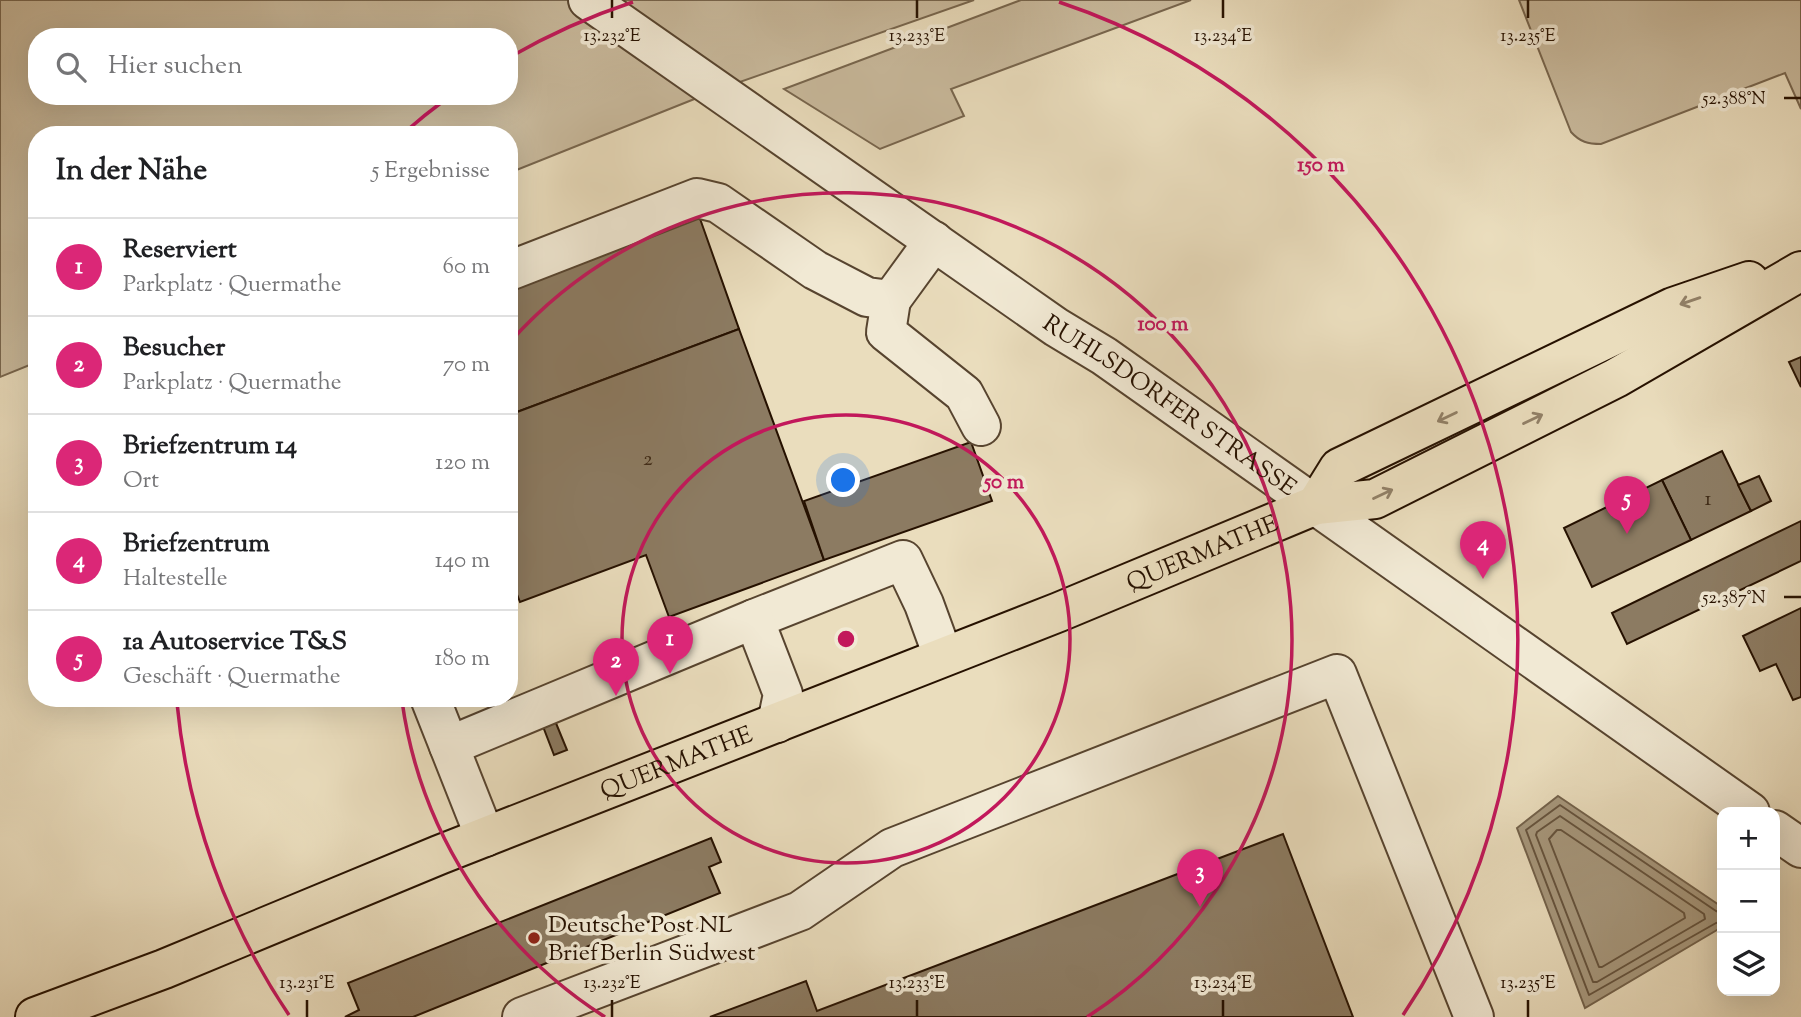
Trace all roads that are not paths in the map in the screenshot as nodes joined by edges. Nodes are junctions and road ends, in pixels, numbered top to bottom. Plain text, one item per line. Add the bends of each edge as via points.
1 (588, 0) edge
2 (934, 242) junction
3 (1801, 263) edge
4 (518, 268) edge
5 (1801, 271) edge
6 (891, 300) junction
7 (981, 426) dead end
8 (1316, 505) junction
9 (754, 619) junction
10 (943, 656) junction
11 (434, 707) edge
12 (777, 723) junction
13 (449, 746) junction
14 (1743, 807) edge
15 (1780, 833) edge
16 (485, 836) junction
17 (1801, 848) edge
18 (35, 1017) edge
19 (522, 1017) edge
20 (1474, 1017) edge

1 - 2 street, RUHLSDORFER STRASSE
2 - 6 street
2 - 8 street, RUHLSDORFER STRASSE
3 -> 8 main road via 1673,307 1339,468
4 - 6 street via 697,198 718,202 816,270 867,297
8 -> 5 main road, QUERMATHE via 1375,499 1616,378
6 - 7 street via 886,332 964,394
8 - 10 main road, QUERMATHE
8 - 14 street, RUHLSDORFER STRASSE
9 - 10 street via 903,560
9 - 12 street via 783,694
9 - 13 street
10 - 12 main road, QUERMATHE
11 - 13 street
12 - 16 main road, QUERMATHE
13 - 16 street
15 - 17 street
16 - 18 main road, QUERMATHE via 164,969
19 - 20 street via 800,911 892,848 1337,674

